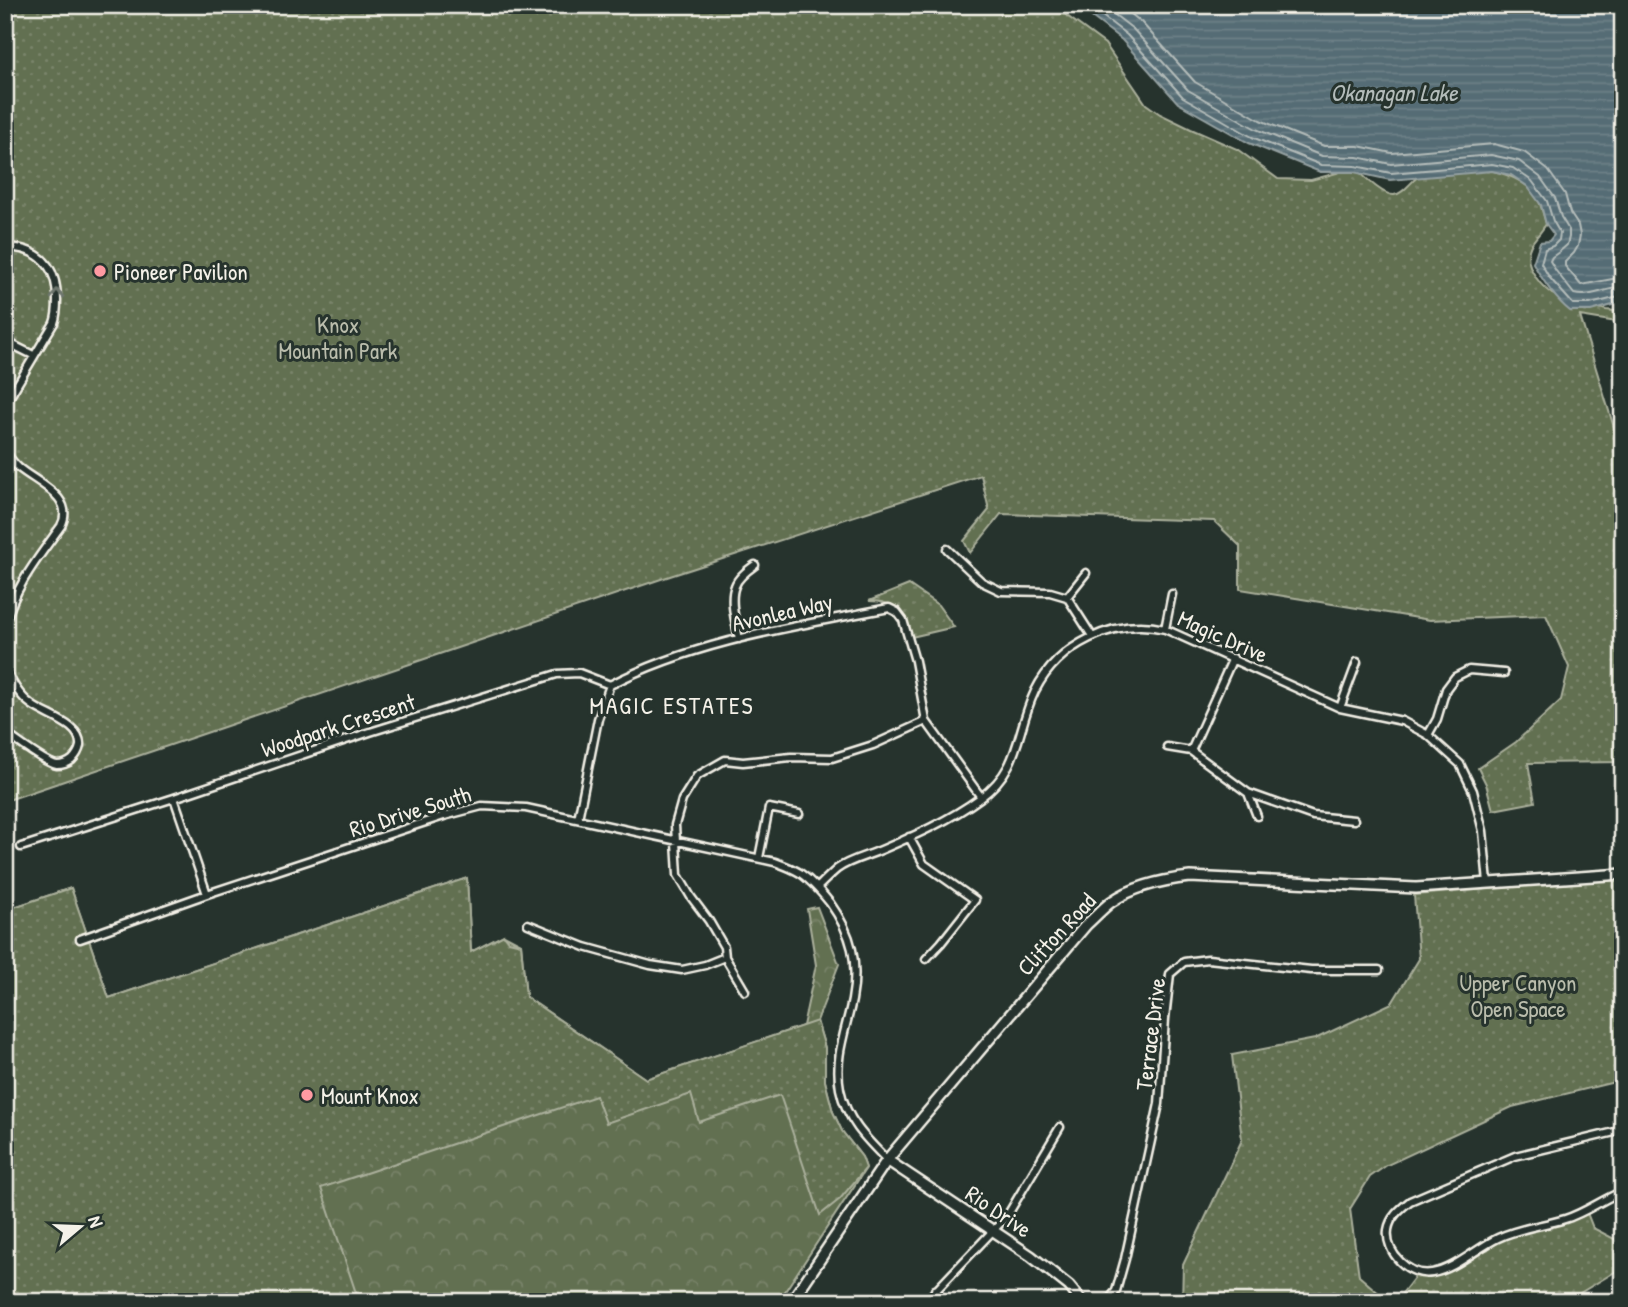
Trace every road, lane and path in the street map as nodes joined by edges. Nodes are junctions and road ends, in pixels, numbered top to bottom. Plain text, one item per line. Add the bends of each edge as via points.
1 (5, 247) edge
2 (5, 341) edge
3 (33, 355) junction
4 (5, 405) edge
5 (5, 451) edge
6 (947, 550) dead end
7 (755, 565) dead end
8 (1086, 573) dead end
9 (1172, 594) dead end
10 (1067, 597) junction
11 (5, 626) edge
12 (1165, 629) junction
13 (1093, 636) junction
14 (739, 639) junction
15 (1233, 658) junction
16 (1357, 662) dead end
17 (5, 665) edge
18 (1504, 673) dead end
19 (610, 685) junction
20 (1340, 708) junction
21 (926, 721) junction
22 (5, 733) edge
23 (1428, 735) junction
24 (1167, 747) dead end
25 (1191, 751) junction
26 (1248, 793) junction
27 (981, 797) junction
28 (174, 798) junction
29 (799, 814) dead end
30 (1257, 816) dead end
31 (578, 818) junction
32 (1354, 820) dead end
33 (909, 837) junction
34 (675, 840) junction
35 (21, 847) dead end
36 (759, 858) junction
37 (1623, 874) edge
38 (1488, 883) junction
39 (818, 887) junction
40 (207, 894) junction
41 (528, 924) dead end
42 (80, 939) dead end
43 (725, 957) junction
44 (926, 959) dead end
45 (1379, 970) dead end
46 (745, 992) dead end
47 (1060, 1127) dead end
48 (1623, 1130) edge
49 (887, 1160) junction
50 (1623, 1191) edge
51 (994, 1231) junction
52 (936, 1290) junction
53 (792, 1302) edge
54 (925, 1302) edge
55 (945, 1302) edge
56 (1082, 1302) edge
57 (1107, 1302) edge

3 -> 1 street via 56,319 56,282 42,258
2 - 3 street
3 - 4 street
5 - 11 street via 18,467 59,498 65,512 61,526 19,586
6 - 10 street via 982,582 1001,591
7 - 14 street via 735,585
8 - 10 street
9 - 12 street
10 - 13 street
12 - 13 street, Magic Drive via 1122,627
12 - 15 street, Magic Drive
13 - 27 street, Magic Drive via 1050,668 1035,691 1010,766
14 - 19 street, Avonlea Way via 638,671
14 - 21 street, Avonlea Way via 889,608 903,620
15 - 20 street, Magic Drive
15 - 25 street
16 - 20 street
17 - 22 street via 24,699 73,729 79,747 68,763 54,764
18 - 23 street via 1469,670 1455,677
19 - 28 street, Woodpark Crescent via 579,673 557,674
19 - 31 street via 598,719
20 - 23 street, Magic Drive via 1402,721
21 - 27 street, Avonlea Way
21 - 34 street via 832,758 725,760 697,776 682,800
23 - 38 street, Magic Drive via 1460,764 1473,790
24 - 25 street
25 - 26 street
26 - 30 street
26 - 32 street via 1312,816
27 - 33 street, Magic Drive
28 - 35 street, Woodpark Crescent
28 - 40 street
29 - 36 street via 769,808
31 - 34 street, Rio Drive South
31 - 40 street, Rio Drive South via 482,806
33 - 39 street, Magic Drive via 839,868
33 - 44 street via 924,864 975,900
34 - 36 street, Rio Drive South
34 - 43 street via 678,875 724,947
36 - 39 street, Rio Drive South via 800,873
37 - 38 street, Clifton Road
38 - 49 street, Clifton Road via 1416,888 1190,877 1137,888 1111,902 1086,925
39 - 49 street, Rio Drive South via 839,916 854,954 852,1000 837,1070 841,1092 862,1135
40 - 42 street, Rio Drive South
41 - 43 street via 585,947 650,965 682,970
43 - 46 street
45 - 57 street, Terrace Drive via 1311,970 1208,959 1184,962 1170,974 1159,1104 1125,1259 1116,1290
47 - 51 street
48 - 50 street via 1515,1156 1410,1201 1392,1219 1389,1242 1404,1265 1418,1273 1432,1273 1496,1239 1565,1219
49 - 51 street, Rio Drive
49 - 53 street, Clifton Road
51 - 52 street
51 - 56 street, Rio Drive via 1051,1271
52 - 54 street
52 - 55 street

